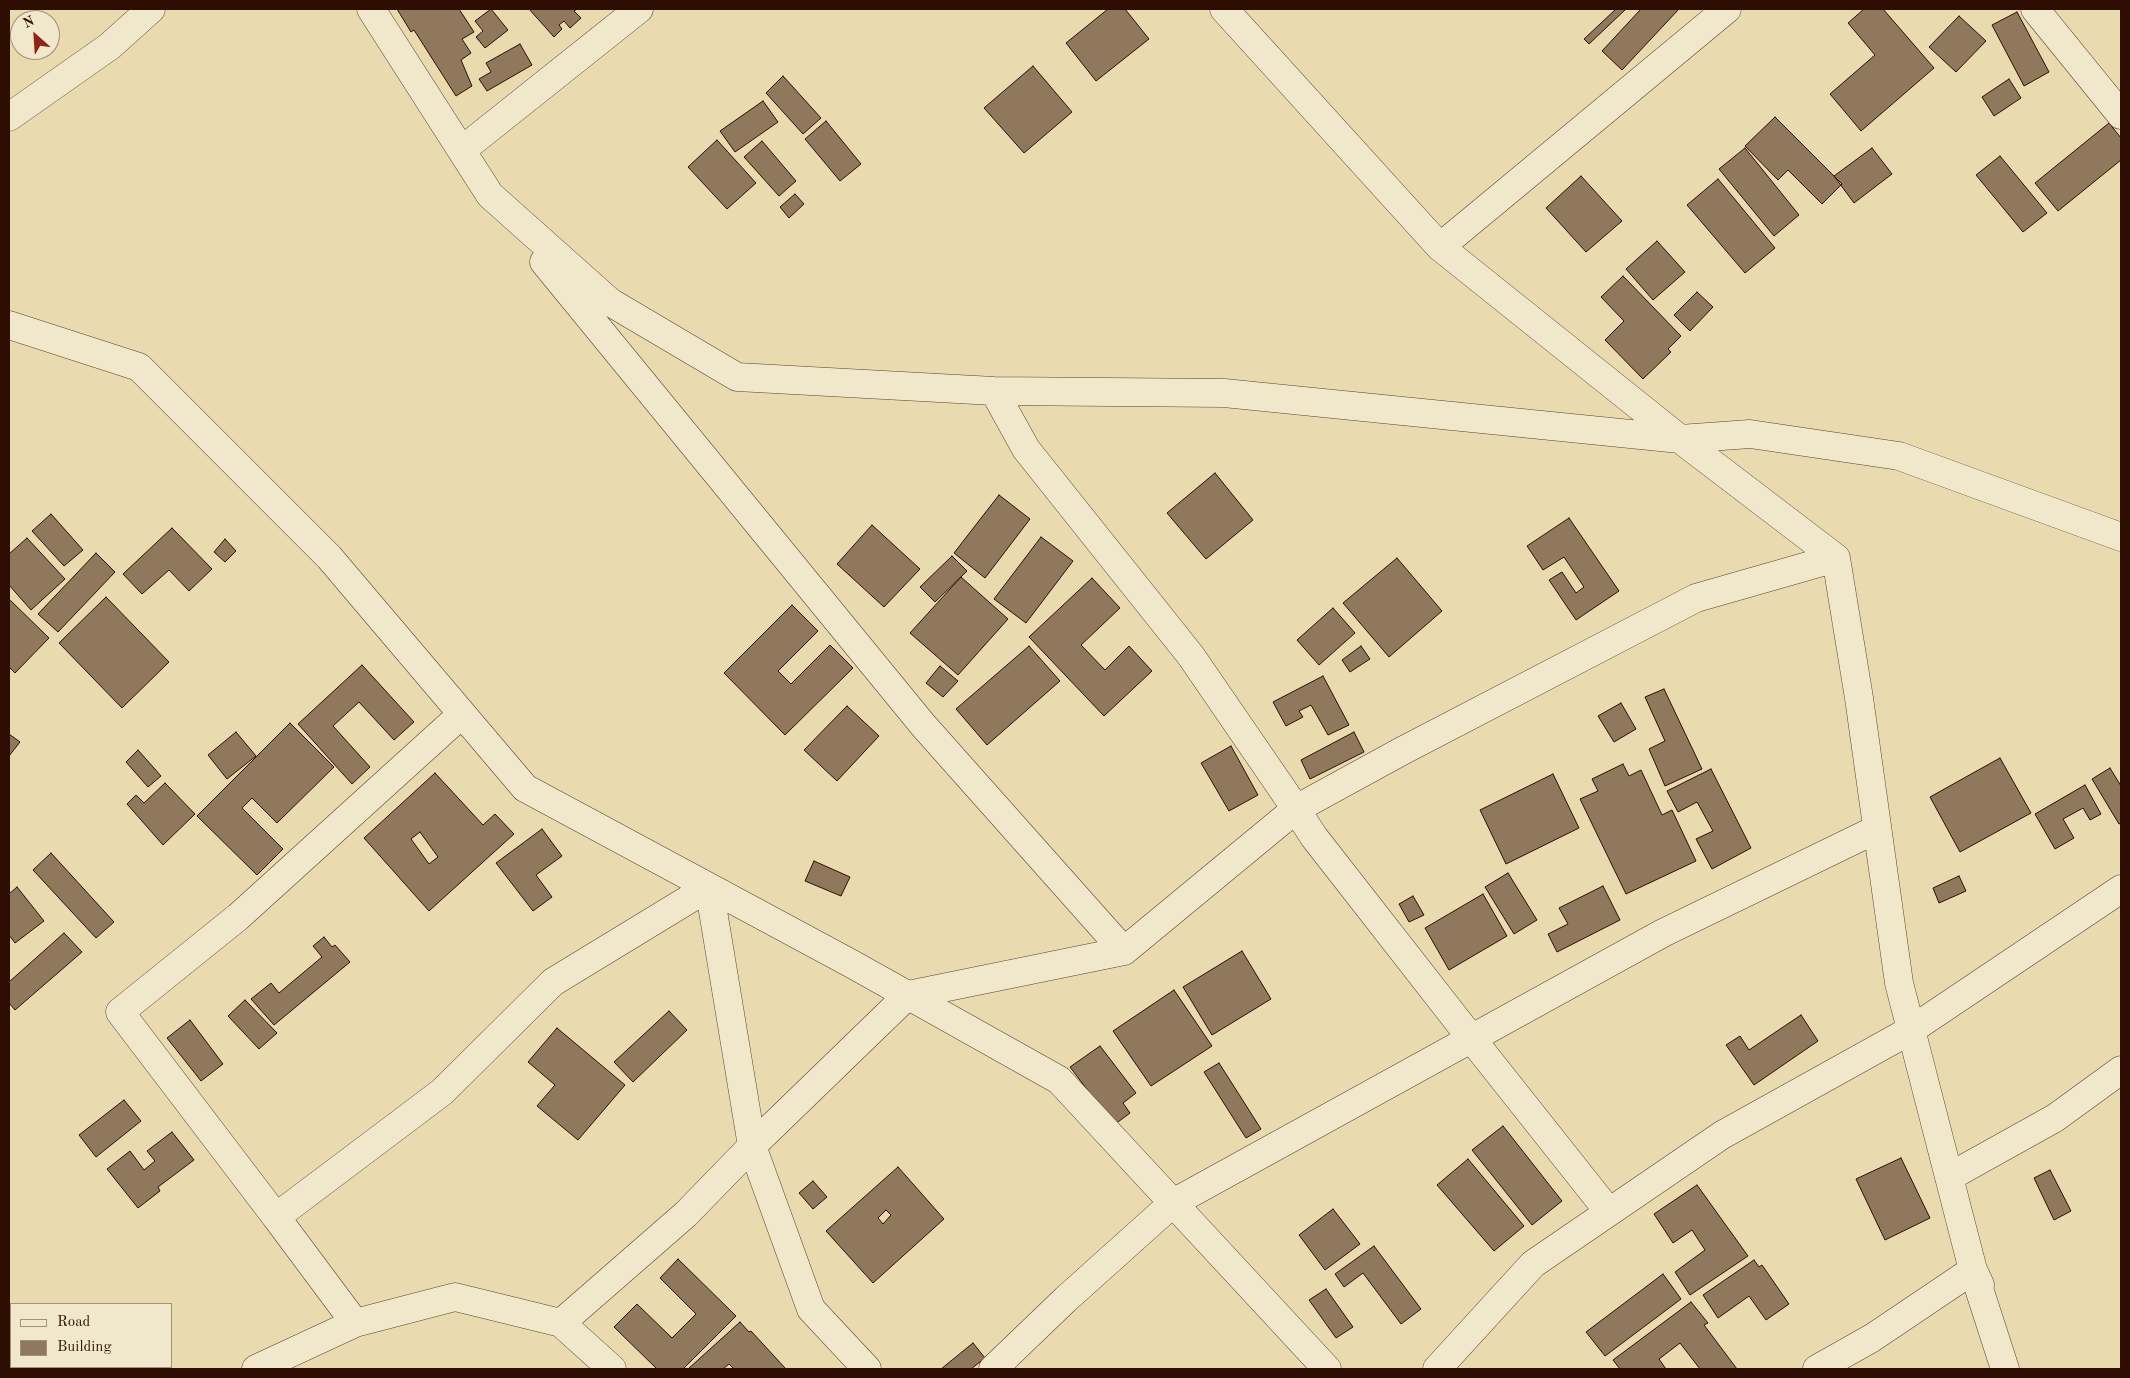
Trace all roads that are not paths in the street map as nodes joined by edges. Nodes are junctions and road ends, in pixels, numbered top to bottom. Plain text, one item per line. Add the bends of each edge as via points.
1 (152, 9) edge
2 (371, 9) edge
3 (639, 9) edge
4 (1224, 9) edge
5 (1727, 9) edge
6 (2035, 9) edge
7 (2121, 115) edge
8 (9, 117) edge
9 (462, 150) junction
10 (490, 195) junction
11 (1440, 247) junction
12 (9, 325) edge
13 (994, 391) junction
14 (1680, 439) junction
15 (2121, 537) edge
16 (1836, 558) junction
17 (462, 714) junction
18 (1296, 809) junction
19 (1877, 829) junction
20 (709, 887) junction
21 (2121, 889) edge
22 (1124, 951) junction
23 (908, 995) junction
24 (1911, 1030) junction
25 (1470, 1038) junction
26 (2121, 1070) edge
27 (752, 1146) junction
28 (1949, 1177) junction
29 (1173, 1203) junction
30 (1609, 1212) junction
31 (276, 1217) junction
32 (1973, 1270) junction
33 (355, 1323) junction
34 (561, 1323) junction
35 (256, 1369) edge
36 (612, 1369) edge
37 (867, 1369) edge
38 (993, 1369) edge
39 (1327, 1369) edge
40 (1437, 1369) edge
41 (1817, 1369) edge
42 (2005, 1369) edge
43 (2016, 1369) edge

1 - 8 street via 110,46
2 - 9 street
3 - 9 street
4 - 11 street
5 - 11 street
6 - 7 street
9 - 10 street
10 - 13 street via 610,302 737,377
10 - 22 street via 923,725
11 - 14 street
12 - 17 street via 139,367 330,557
13 - 14 street via 1224,393
13 - 18 street via 1026,449 1191,656
14 - 15 street via 1750,434 1899,456
14 - 16 street
16 - 18 street via 1696,598
16 - 19 street via 1860,698
17 - 20 street via 525,788
17 - 31 street via 238,916 120,1012
18 - 22 street
18 - 25 street via 1314,838
19 - 24 street via 1899,983
19 - 25 street via 1663,933
20 - 23 street
20 - 27 street
20 - 31 street via 553,982 442,1092
21 - 24 street
22 - 23 street
23 - 27 street
23 - 29 street via 1059,1080
24 - 28 street
24 - 30 street via 1722,1135
25 - 29 street
25 - 30 street
26 - 28 street via 2055,1118
27 - 34 street via 686,1214
27 - 37 street via 811,1309
28 - 32 street
29 - 38 street
29 - 39 street
30 - 40 street via 1533,1264
31 - 33 street
32 - 41 street via 1872,1338
32 - 42 street
32 - 43 street
33 - 34 street via 455,1297
33 - 35 street
34 - 36 street

